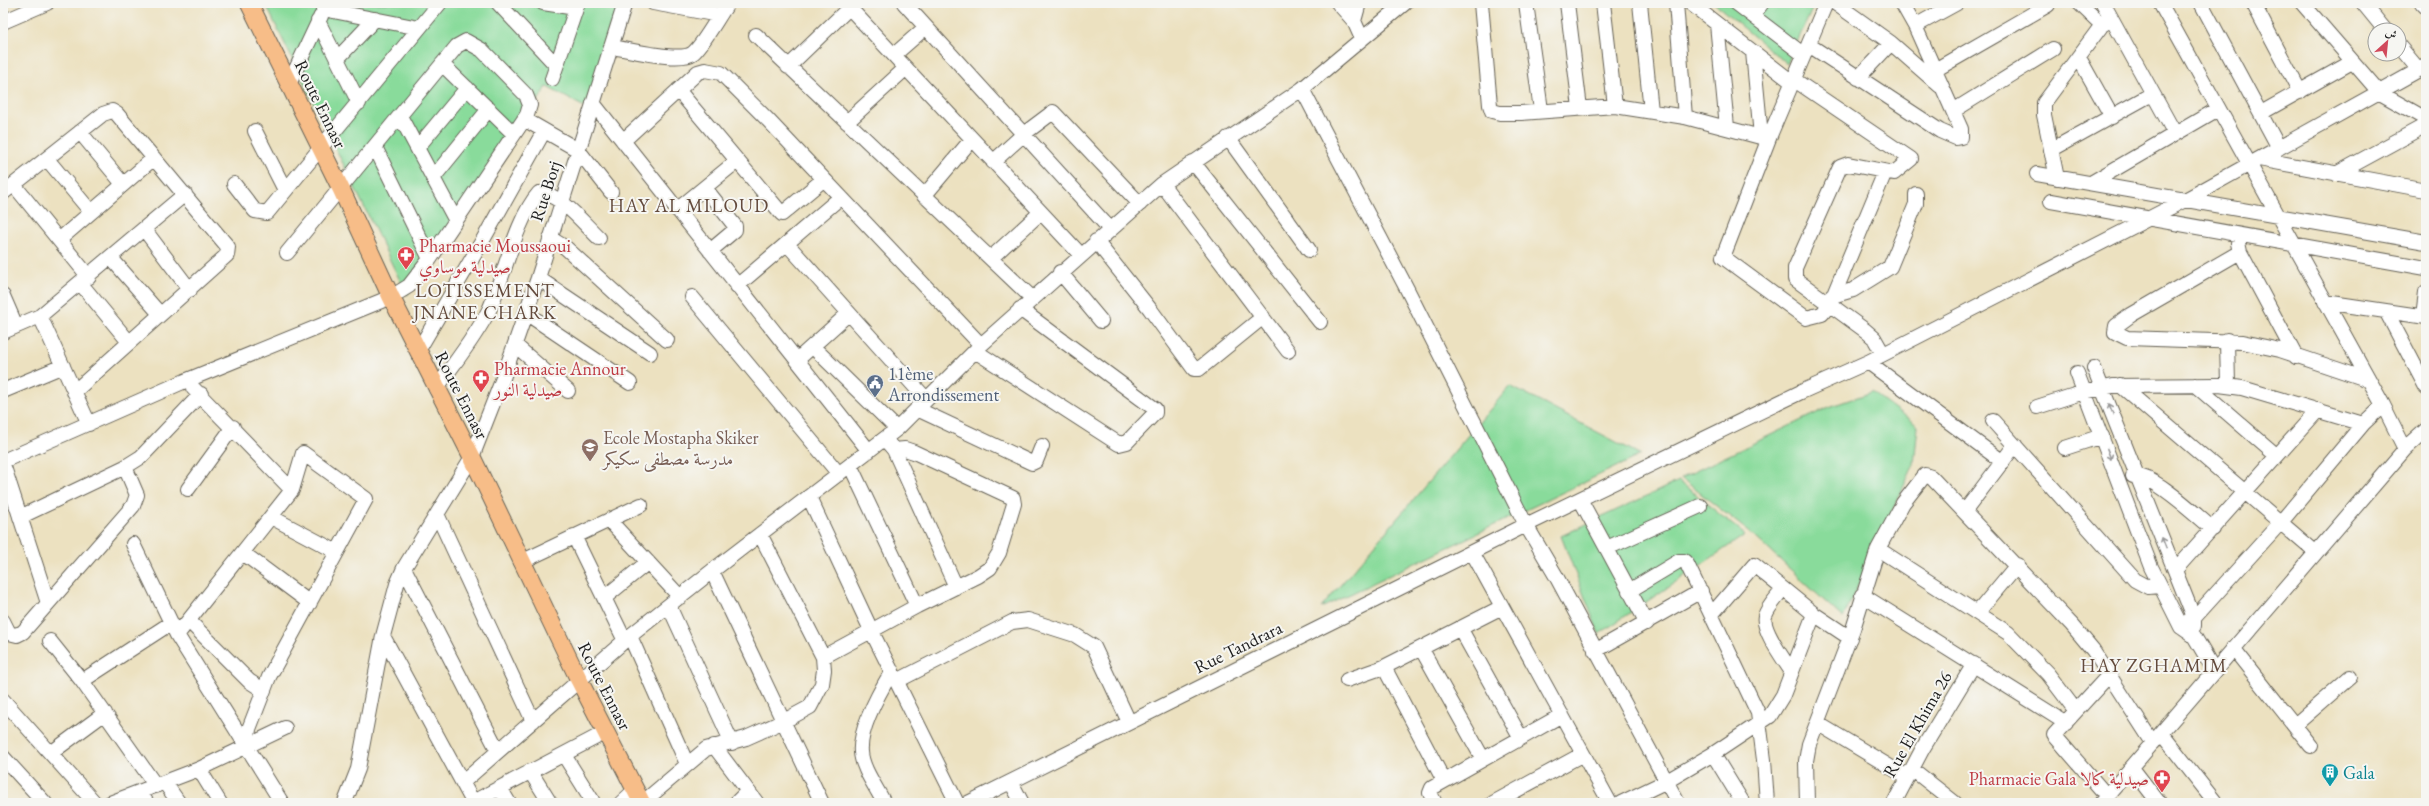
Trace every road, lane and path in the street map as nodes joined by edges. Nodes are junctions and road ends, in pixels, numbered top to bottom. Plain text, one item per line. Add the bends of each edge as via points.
1 (47, 3) edge
2 (249, 3) edge
3 (440, 3) edge
4 (498, 3) edge
5 (543, 3) edge
6 (625, 3) edge
7 (653, 3) edge
8 (728, 3) edge
9 (904, 3) edge
10 (1338, 3) edge
11 (1359, 3) edge
12 (1405, 3) edge
13 (1481, 3) edge
14 (1526, 3) edge
15 (1567, 3) edge
16 (1603, 3) edge
17 (1640, 3) edge
18 (1676, 3) edge
19 (1690, 3) edge
20 (1736, 3) edge
21 (1762, 3) edge
22 (1826, 3) edge
23 (1835, 3) edge
24 (1902, 3) edge
25 (1957, 3) edge
26 (2079, 3) edge
27 (2103, 3) edge
28 (2160, 3) edge
29 (2201, 3) edge
30 (2253, 3) edge
31 (2302, 3) edge
32 (2363, 3) edge
33 (2422, 3) edge
34 (847, 5) edge
35 (2048, 5) dead end
36 (577, 6) edge
37 (2426, 7) edge
38 (323, 11) edge
39 (719, 15) junction
40 (1752, 15) junction
41 (375, 19) junction
42 (1354, 21) junction
43 (3, 22) edge
44 (2107, 22) junction
45 (2378, 22) edge
46 (1717, 24) junction
47 (1915, 26) junction
48 (926, 27) junction
49 (419, 28) junction
50 (756, 35) dead end
51 (1362, 39) junction
52 (1891, 43) junction
53 (611, 47) junction
54 (2053, 49) dead end
55 (1806, 50) junction
56 (1753, 52) junction
57 (2407, 54) edge
58 (894, 56) junction
59 (338, 58) junction
60 (2079, 58) junction
61 (2352, 62) junction
62 (442, 64) junction
63 (556, 65) junction
64 (788, 67) junction
65 (906, 68) junction
66 (2422, 68) edge
67 (1935, 70) junction
68 (1858, 78) junction
69 (552, 80) dead end
70 (1792, 80) junction
71 (289, 84) junction
72 (1941, 87) junction
73 (467, 88) junction
74 (1302, 89) junction
75 (678, 90) junction
76 (2300, 92) junction
77 (2380, 93) junction
78 (2152, 94) junction
79 (359, 103) junction
80 (593, 103) junction
81 (1615, 106) junction
82 (1580, 108) junction
83 (489, 109) junction
84 (2218, 109) junction
85 (1541, 110) junction
86 (1650, 111) junction
87 (1953, 111) junction
88 (2261, 113) junction
89 (400, 116) junction
90 (1685, 117) junction
91 (2112, 117) junction
92 (524, 119) junction
93 (2426, 119) edge
94 (847, 122) junction
95 (2426, 125) edge
96 (1727, 127) junction
97 (255, 131) dead end
98 (544, 131) junction
99 (80, 132) junction
100 (2174, 132) junction
101 (1025, 133) junction
102 (514, 134) junction
103 (1228, 138) junction
104 (1764, 138) junction
105 (972, 139) junction
106 (623, 141) junction
107 (375, 147) junction
108 (417, 148) junction
109 (2279, 148) junction
110 (320, 149) junction
111 (578, 150) junction
112 (2051, 150) junction
113 (154, 158) junction
114 (47, 159) junction
115 (737, 161) junction
116 (993, 162) junction
117 (1193, 162) junction
118 (2254, 162) junction
119 (1885, 172) junction
120 (2037, 174) dead end
121 (2336, 174) junction
122 (433, 178) junction
123 (2057, 178) junction
124 (824, 179) junction
125 (2091, 183) junction
126 (123, 184) junction
127 (234, 184) dead end
128 (1162, 184) junction
129 (704, 188) junction
130 (8, 189) edge
131 (341, 189) junction
132 (285, 190) junction
133 (2426, 190) edge
134 (611, 192) dead end
135 (185, 194) junction
136 (1916, 194) dead end
137 (924, 196) junction
138 (841, 197) junction
139 (2185, 200) junction
140 (562, 201) junction
141 (2051, 202) dead end
142 (1140, 204) junction
143 (677, 210) junction
144 (90, 212) junction
145 (1040, 213) junction
146 (2275, 214) junction
147 (2149, 218) junction
148 (456, 221) junction
149 (144, 229) junction
150 (1110, 229) junction
151 (2237, 235) junction
152 (550, 238) junction
153 (599, 238) dead end
154 (59, 240) junction
155 (1096, 242) junction
156 (2426, 242) edge
157 (2292, 244) junction
158 (788, 245) junction
159 (1309, 250) dead end
160 (710, 252) junction
161 (2240, 252) junction
162 (288, 253) dead end
163 (1080, 254) junction
164 (111, 258) junction
165 (991, 258) junction
166 (430, 259) junction
167 (2426, 268) edge
168 (1060, 272) junction
169 (538, 278) junction
170 (85, 281) junction
171 (738, 286) junction
172 (190, 290) junction
173 (2426, 292) edge
174 (3, 296) edge
175 (392, 297) junction
176 (692, 297) dead end
177 (1032, 298) junction
178 (1831, 300) junction
179 (2325, 302) junction
180 (1020, 308) junction
181 (2386, 311) junction
182 (526, 313) junction
183 (160, 314) junction
184 (848, 314) junction
185 (40, 316) junction
186 (1262, 317) junction
187 (2424, 317) edge
188 (1101, 321) dead end
189 (1320, 322) dead end
190 (16, 326) junction
191 (3, 332) edge
192 (667, 340) dead end
193 (2227, 340) junction
194 (129, 342) junction
195 (515, 344) junction
196 (813, 347) junction
197 (978, 348) junction
198 (1288, 350) dead end
199 (418, 351) junction
200 (650, 353) dead end
201 (1883, 354) junction
202 (2296, 357) junction
203 (797, 360) junction
204 (1868, 362) junction
205 (63, 366) junction
206 (2094, 368) dead end
207 (2422, 369) edge
208 (2077, 373) dead end
209 (2369, 380) junction
210 (185, 381) junction
211 (630, 383) dead end
212 (2120, 385) junction
213 (2195, 385) junction
214 (2228, 385) junction
215 (2426, 387) edge
216 (436, 388) junction
217 (2102, 388) junction
218 (3, 391) edge
219 (568, 391) dead end
220 (74, 392) junction
221 (2084, 392) junction
222 (201, 394) junction
223 (922, 404) junction
224 (2383, 405) junction
225 (2037, 407) dead end
226 (2318, 410) junction
227 (1993, 421) dead end
228 (89, 424) junction
229 (2363, 424) junction
230 (233, 427) junction
231 (898, 429) junction
232 (2426, 430) edge
233 (2102, 436) junction
234 (885, 439) junction
235 (1042, 446) dead end
236 (2015, 446) junction
237 (2065, 448) dead end
238 (2405, 449) junction
239 (894, 450) junction
240 (869, 451) junction
241 (2277, 456) junction
242 (472, 457) junction
243 (3, 462) edge
244 (2003, 462) junction
245 (850, 465) junction
246 (125, 467) junction
247 (839, 474) junction
248 (2138, 475) junction
249 (2118, 478) junction
250 (188, 489) dead end
251 (292, 490) junction
252 (2245, 492) junction
253 (809, 497) junction
254 (1580, 499) junction
255 (641, 505) dead end
256 (1700, 506) dead end
257 (1965, 511) junction
258 (436, 514) junction
259 (20, 517) junction
260 (271, 517) junction
261 (609, 520) junction
262 (2281, 522) junction
263 (1526, 525) junction
264 (2213, 529) junction
265 (760, 534) junction
266 (574, 536) junction
267 (133, 544) dead end
268 (1607, 548) junction
269 (1878, 549) junction
270 (337, 552) junction
271 (1472, 552) junction
272 (2315, 552) junction
273 (243, 553) junction
274 (521, 562) junction
275 (648, 562) junction
276 (2017, 565) junction
277 (2174, 566) junction
278 (2151, 567) junction
279 (404, 568) junction
280 (712, 571) junction
281 (2160, 586) junction
282 (956, 587) junction
283 (1783, 589) junction
284 (1629, 591) junction
285 (1701, 592) junction
286 (1862, 595) junction
287 (680, 597) junction
288 (604, 598) junction
289 (48, 603) junction
290 (310, 603) junction
291 (669, 606) junction
292 (917, 606) junction
293 (1502, 607) junction
294 (1978, 612) junction
295 (1712, 614) junction
296 (1814, 614) junction
297 (2194, 618) junction
298 (3, 621) edge
299 (189, 621) junction
300 (1647, 623) junction
301 (2181, 627) junction
302 (1460, 628) junction
303 (174, 629) junction
304 (871, 630) junction
305 (383, 636) junction
306 (2194, 636) junction
307 (628, 638) junction
308 (1850, 638) junction
309 (50, 641) dead end
310 (1420, 648) junction
311 (2233, 648) junction
312 (1595, 651) junction
313 (823, 658) junction
314 (1974, 664) junction
315 (1384, 667) junction
316 (2214, 670) junction
317 (1792, 672) junction
318 (2109, 675) junction
319 (894, 676) junction
320 (2350, 678) dead end
321 (579, 680) junction
322 (1347, 680) dead end
323 (82, 681) junction
324 (263, 690) junction
325 (3, 700) edge
326 (2076, 711) junction
327 (104, 713) junction
328 (1562, 715) junction
329 (533, 721) junction
330 (784, 722) junction
331 (1129, 722) junction
332 (1817, 723) junction
333 (2066, 723) junction
334 (1760, 724) junction
335 (2295, 725) junction
336 (285, 728) dead end
337 (606, 732) junction
338 (1521, 738) junction
339 (2157, 738) junction
340 (732, 743) junction
341 (247, 746) junction
342 (714, 746) junction
343 (2311, 746) dead end
344 (498, 751) junction
345 (51, 753) junction
346 (564, 754) junction
347 (1583, 754) junction
348 (1713, 754) junction
349 (3, 757) edge
350 (1483, 759) junction
351 (687, 764) junction
352 (2132, 768) junction
353 (199, 769) junction
354 (530, 770) junction
355 (1910, 773) junction
356 (1444, 781) junction
357 (1667, 781) junction
358 (463, 782) junction
359 (1011, 782) junction
360 (160, 784) junction
361 (500, 788) junction
362 (748, 791) junction
363 (144, 798) edge
364 (640, 799) edge
365 (592, 800) dead end
366 (2104, 800) edge
367 (345, 802) edge
368 (472, 802) edge
369 (819, 802) edge
370 (45, 803) edge
371 (95, 803) edge
372 (110, 803) edge
373 (179, 803) edge
374 (220, 803) edge
375 (282, 803) edge
376 (509, 803) edge
377 (550, 803) edge
378 (621, 803) edge
379 (736, 803) edge
380 (757, 803) edge
381 (884, 803) edge
382 (957, 803) edge
383 (968, 803) edge
384 (1022, 803) edge
385 (1435, 803) edge
386 (1493, 803) edge
387 (1610, 803) edge
388 (1621, 803) edge
389 (1678, 803) edge
390 (1743, 803) edge
391 (1767, 803) edge
392 (1807, 803) edge
393 (1894, 803) edge
394 (1955, 803) edge
395 (2159, 803) edge
396 (2216, 803) edge

1 - 43 street
2 - 71 main road, Route Ennasr
3 - 49 street
4 - 63 street
5 - 36 street
6 - 53 street, Rue Borj
7 - 39 street
8 - 39 street
9 - 48 street
10 - 42 street
11 - 42 street
12 - 51 street
13 - 85 street via 1492,111 1500,113
14 - 85 street
15 - 82 street
16 - 81 street
17 - 86 street
18 - 90 street
19 - 46 street
20 - 40 street
21 - 40 street
22 - 55 street
23 - 52 street
24 - 47 street
25 - 47 street
26 - 44 street
27 - 44 street
28 - 84 street
29 - 88 street
30 - 76 street
31 - 61 street
32 - 45 street
33 - 37 street
34 - 58 street
34 - 64 street
35 - 67 street
36 - 63 street
38 - 41 street
38 - 59 street
38 - 71 street
39 - 53 street via 696,50 687,56 666,56
40 - 55 street
41 - 49 street
41 - 59 street
42 - 51 street
44 - 60 street
44 - 78 street
46 - 56 street
46 - 96 street
47 - 67 street
48 - 58 street
48 - 101 street
49 - 79 street
50 - 64 street
51 - 74 street
52 - 68 street
52 - 72 street
53 - 80 street, Rue Borj
54 - 87 street
55 - 68 street
55 - 70 street
56 - 70 street
56 - 104 street
57 - 66 street
58 - 65 street
59 - 79 street
60 - 91 street
60 - 112 street via 2044,103
61 - 76 street
61 - 77 street
62 - 73 street
62 - 89 street
62 - 92 street via 462,42 476,45 530,101
63 - 69 street
64 - 94 street
65 - 94 street
65 - 105 street
66 - 77 street, Rue Tandrara
67 - 72 street
68 - 87 street via 1940,131 1956,138 1961,137 1961,129
70 - 104 street
70 - 119 street via 1911,159 1894,173
71 - 110 main road, Route Ennasr
72 - 87 street
73 - 83 street
73 - 108 street
74 - 103 street
74 - 263 street
75 - 106 street
75 - 115 street
75 - 124 street via 698,72 706,70 721,73
76 - 88 street
77 - 93 street
77 - 109 street, Rue Tandrara
78 - 91 street
78 - 100 street
79 - 110 street
80 - 106 street
80 - 111 street, Rue Borj
81 - 82 street
81 - 86 street
82 - 85 street
83 - 102 street
83 - 122 street
84 - 100 street
84 - 118 street
86 - 90 street
88 - 109 street
89 - 107 street
89 - 108 street
90 - 96 street
91 - 112 street
92 - 98 street
92 - 102 street
94 - 137 street
95 - 121 street
96 - 104 street
97 - 132 street
98 - 111 street
98 - 199 street
99 - 113 street via 103,114 112,111
99 - 114 street
99 - 126 street
100 - 125 street
101 - 116 street
101 - 142 street via 1050,113 1057,114
101 - 150 street
102 - 148 street
103 - 117 street
103 - 159 street
104 - 178 street via 1723,257 1808,319 1822,314
105 - 116 street
105 - 137 street
106 - 143 street
107 - 131 street
107 - 166 street
108 - 122 street
109 - 118 street, Rue Tandrara
110 - 131 main road, Route Ennasr
110 - 132 street
111 - 134 street
111 - 140 street, Rue Borj
112 - 123 street
113 - 126 street
113 - 135 street
114 - 130 street
114 - 144 street
115 - 124 street via 782,214
115 - 129 street
116 - 145 street
117 - 128 street
117 - 189 street
118 - 121 street
118 - 139 street, Rue Tandrara
118 - 146 street
119 - 178 street
119 - 178 street via 1848,164 1840,167 1794,268 1795,279
120 - 123 street
121 - 133 street
122 - 148 street
123 - 125 street
124 - 138 street
125 - 139 street
126 - 144 street
127 - 132 street via 253,208 262,214 267,213
128 - 142 street
128 - 186 street
129 - 143 street
129 - 160 street via 736,230
130 - 154 street
131 - 162 street
131 - 175 main road, Route Ennasr
135 - 149 street
135 - 172 street via 228,247 227,255
136 - 178 street via 1916,204 1890,266 1853,290
137 - 165 street
138 - 158 street
138 - 197 street
139 - 146 street
139 - 147 street, Rue Tandrara
140 - 152 street, Rue Borj
140 - 153 street
140 - 216 street via 544,193 537,195 515,240 489,310 468,345
141 - 147 street
142 - 150 street
143 - 160 street
144 - 154 street
145 - 163 street
145 - 165 street
146 - 156 street
146 - 157 street
147 - 151 street
147 - 201 street, Rue Tandrara
148 - 166 street
149 - 164 street
149 - 172 street
150 - 155 street
151 - 157 street
151 - 161 street
152 - 169 street, Rue Borj
152 - 192 street via 566,248
154 - 170 street
155 - 163 street
155 - 186 street via 1194,369 1199,369
157 - 167 street
157 - 179 street
158 - 171 street
158 - 184 street
160 - 171 street
161 - 193 street via 2131,315 2114,329 2116,334 2127,338
161 - 202 street
163 - 168 street
164 - 170 street
164 - 183 street
165 - 177 street
166 - 175 street via 409,286
168 - 177 street
168 - 188 street
169 - 182 street, Rue Borj
169 - 200 street
170 - 185 street
170 - 194 street
171 - 203 street
172 - 183 street
173 - 187 street
174 - 190 street
175 - 199 main road, Route Ennasr
175 - 210 street
176 - 247 street
177 - 180 street
178 - 201 street via 1874,338
179 - 181 street
179 - 209 street
180 - 197 street
180 - 197 street via 1155,408 1155,413 1127,442 1119,444
181 - 187 street
181 - 207 street
182 - 195 street, Rue Borj
182 - 211 street
183 - 194 street
184 - 196 street
184 - 223 street
185 - 190 street
185 - 205 street
186 - 198 street
190 - 191 street
193 - 202 street via 2263,346
193 - 214 street
194 - 220 street
195 - 219 street
195 - 242 street, Rue Borj
196 - 203 street
196 - 231 street
197 - 223 street
199 - 216 main road, Route Ennasr
201 - 204 street, Rue Tandrara
202 - 209 street
203 - 240 street
204 - 244 street
204 - 254 street, Rue Tandrara
205 - 218 street
205 - 220 street
206 - 217 street
207 - 215 street
208 - 221 street
209 - 224 street
210 - 222 street
210 - 228 street
212 - 213 street
212 - 217 street
212 - 252 street
213 - 214 street
213 - 241 street
214 - 226 street
216 - 242 main road, Route Ennasr
217 - 221 street
248 -> 217 street
220 - 228 street
221 - 225 street
221 - 233 street
222 - 230 street
222 - 246 street via 141,457
223 - 231 street
223 - 235 street via 1032,463 1036,461
224 - 229 street
224 - 238 street
226 - 229 street
226 - 241 street
227 - 236 street
228 - 243 street
229 - 262 street
230 - 250 street
230 - 251 street
231 - 234 street
232 - 238 street
233 - 237 street
233 -> 249 street
234 - 239 street
234 - 240 street
236 - 244 street
236 - 281 street via 2135,580 2148,587
238 - 272 street
239 - 282 street
239 - 282 street via 905,449 914,452 1013,498 1014,504 996,560 990,568
240 - 245 street
241 - 252 street
242 - 258 street, Rue Borj
242 - 274 main road, Route Ennasr
243 - 259 street
244 - 257 street
245 - 247 street
245 - 292 street
246 - 259 street
246 - 289 street via 136,491 136,501
247 - 253 street
248 - 249 street
248 - 264 street via 2160,486
277 -> 248 street
249 - 278 street
251 - 260 street
251 - 270 street via 300,457 305,453 366,498
252 - 262 street
252 - 264 street
253 - 265 street
253 - 304 street
254 - 263 street, Rue Tandrara
254 - 268 street
255 - 261 street
256 - 268 street
257 - 269 street via 1931,477 1925,475 1903,503
257 - 276 street
258 - 279 street, Rue Borj
258 - 329 street
259 - 289 street
260 - 270 street
260 - 273 street
261 - 266 street
261 - 275 street
262 - 272 street
262 - 297 street
263 - 271 street, Rue Tandrara
263 - 312 street
264 - 277 street
265 - 280 street
265 - 313 street
266 - 274 street
266 - 288 street
267 - 303 street
268 - 284 street
269 - 286 street
269 - 294 street
270 - 290 street
271 - 293 street
271 - 331 street, Rue Tandrara
272 - 311 street
273 - 290 street
273 - 299 street
274 - 321 main road, Route Ennasr
275 - 287 street
275 - 288 street
276 - 294 street
276 - 318 street via 2072,625
277 - 278 street
277 - 297 street
278 - 281 street
279 - 305 street, Rue Borj
279 - 344 street
280 - 287 street
280 - 330 street
281 - 301 street
282 - 292 street
283 - 295 street via 1752,565
283 - 296 street
283 - 317 street via 1764,620
284 - 285 street via 1679,561 1684,561
284 - 300 street
285 - 295 street
285 - 300 street
286 - 308 street
286 - 314 street
287 - 291 street
288 - 307 street
289 - 298 street via 20,634 9,633
290 - 324 street
291 - 307 street
291 - 340 street
292 - 304 street
293 - 302 street
293 - 328 street
294 - 326 street via 2024,648
295 - 334 street via 1754,700
296 - 308 street
296 - 317 street
297 - 301 street
297 - 306 street
299 - 303 street
299 - 324 street via 249,681
300 - 312 street
301 - 306 street
302 - 310 street
302 - 338 street
303 - 323 street
303 - 341 street
304 - 313 street
304 - 319 street
305 - 358 street
305 - 367 street, Rue Borj via 358,769
306 - 316 street
307 - 321 street
307 - 351 street
308 - 332 street
309 - 323 street
310 - 315 street
310 - 350 street
311 - 316 street
311 - 335 street
312 - 357 street
313 - 330 street via 822,684 814,702
314 - 333 street
314 - 355 street, Rue El Khima 26
315 - 322 street
315 - 356 street
316 - 339 street
317 - 334 street via 1776,708
318 - 326 street
318 - 339 street
319 - 331 street via 1012,622 1028,620 1075,635 1094,647
319 - 381 street via 881,689 862,741 861,753
319 - 382 street
320 - 335 street
321 - 329 street
321 - 337 main road, Route Ennasr
323 - 327 street
324 - 341 street via 249,729
325 - 345 street
326 - 333 street
327 - 345 street
327 - 360 street
328 - 338 street
328 - 347 street
329 - 344 street
330 - 340 street
330 - 369 street
331 - 359 street, Rue Tandrara
332 - 355 street
332 - 392 street via 1806,761
333 - 366 street via 2054,735
334 - 348 street
334 - 391 street
335 - 343 street
336 - 341 street
337 - 346 street
337 - 364 main road, Route Ennasr
338 - 350 street
339 - 352 street
339 - 396 street
340 - 342 street
341 - 353 street
341 - 375 street
342 - 351 street
342 - 362 street
344 - 358 street
345 - 371 street
346 - 354 street
346 - 365 street
347 - 386 street
347 - 387 street
348 - 357 street
348 - 390 street
349 - 370 street
350 - 356 street
351 - 364 street
352 - 366 street
352 - 395 street
353 - 360 street
353 - 374 street
354 - 361 street
354 - 377 street
355 - 393 street, Rue El Khima 26
355 - 394 street
356 - 385 street via 1430,790
357 - 388 street
357 - 389 street
358 - 368 street
359 - 383 street, Rue Tandrara
359 - 384 street
360 - 363 street
360 - 373 street
361 - 368 street
361 - 376 street
362 - 379 street
362 - 380 street
363 - 372 street
364 - 378 street

